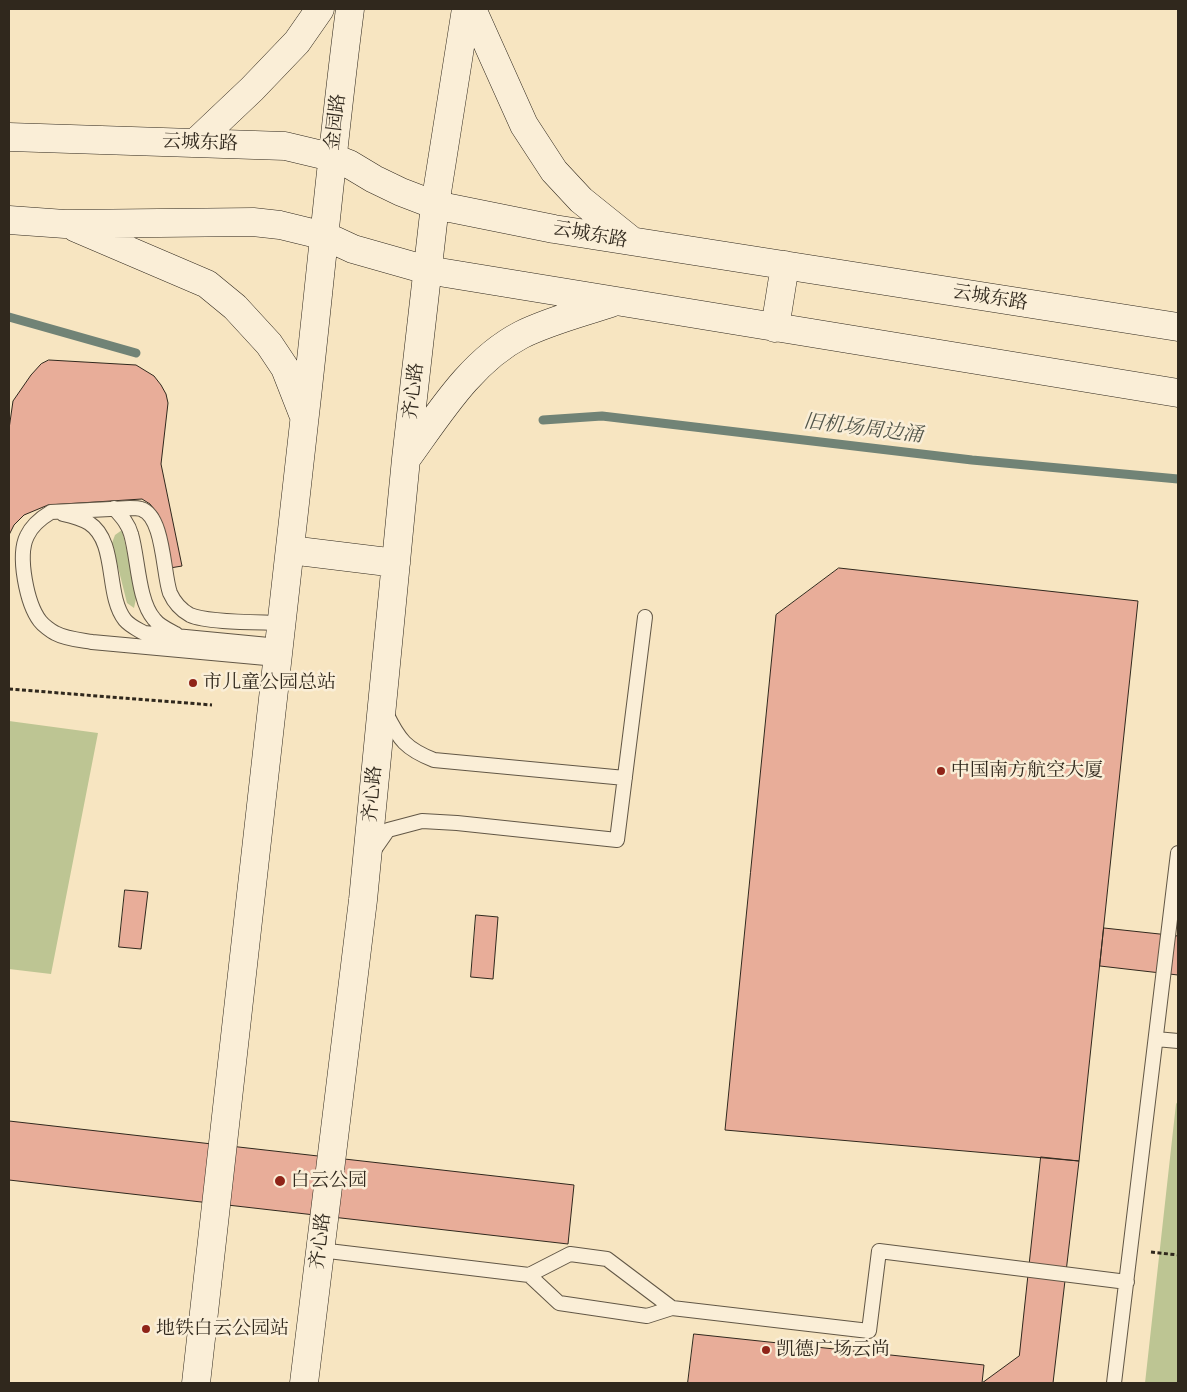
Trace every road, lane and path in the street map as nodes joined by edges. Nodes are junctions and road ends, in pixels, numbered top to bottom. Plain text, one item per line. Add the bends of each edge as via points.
1 (320, 9) edge
2 (350, 9) edge
3 (466, 9) edge
4 (472, 9) edge
5 (9, 137) edge
6 (194, 143) junction
7 (331, 156) junction
8 (435, 204) junction
9 (9, 220) edge
10 (66, 224) junction
11 (324, 236) junction
12 (633, 242) junction
13 (785, 265) junction
14 (428, 270) junction
15 (615, 302) junction
16 (1178, 327) edge
17 (775, 328) junction
18 (1178, 393) edge
19 (305, 417) junction
20 (406, 459) junction
21 (114, 508) junction
22 (58, 512) junction
23 (290, 550) junction
24 (396, 563) junction
25 (645, 617) dead end
26 (179, 636) junction
27 (279, 643) junction
28 (9, 689) edge
29 (382, 704) junction
30 (212, 705) dead end
31 (625, 778) junction
32 (1178, 853) edge
33 (367, 860) junction
34 (1156, 1039) junction
35 (1178, 1042) edge
36 (320, 1250) junction
37 (1151, 1252) dead end
38 (1178, 1255) edge
39 (529, 1275) junction
40 (1127, 1282) junction
41 (672, 1308) junction
42 (196, 1383) edge
43 (304, 1383) edge
44 (1114, 1383) edge

1 - 6 main road via 297,42
2 - 7 main road, 金园路
3 - 8 main road
4 - 12 main road via 524,125 554,171 581,200
5 - 6 main road, 云城东路
6 - 7 main road, 云城东路 via 285,146
7 - 8 main road, 云城东路 via 401,192
7 - 11 main road, 金园路
8 - 12 main road, 云城东路
8 - 14 main road, 齐心路
9 - 10 main road
10 - 11 main road via 253,222
10 - 19 main road via 207,284 235,307 269,344 285,368
11 - 14 main road via 353,249
11 - 19 main road
12 - 13 main road, 云城东路
13 - 16 main road, 云城东路
13 - 17 main road
14 - 15 main road
14 - 20 main road, 齐心路
15 - 17 main road
15 - 20 main road via 544,325 493,353 459,389
17 - 18 main road
19 - 23 main road
20 - 24 main road, 齐心路
21 - 22 lane
21 - 26 lane via 131,532 148,610 153,619
21 - 27 lane via 142,509 152,518 176,605 191,615
22 - 26 lane via 90,524 100,533 118,609 125,620 144,633
22 - 27 lane via 40,518 26,538 23,552 30,600 40,622 55,633 92,642
23 - 24 main road
23 - 27 main road
24 - 29 main road, 齐心路
25 - 31 lane
26 - 27 lane
27 - 42 main road
28 - 30 path
29 - 31 lane via 396,734 413,751 434,760
29 - 33 main road, 齐心路
31 - 33 lane via 617,840 422,821 388,830
32 - 34 lane
33 - 36 main road, 齐心路
34 - 35 lane
34 - 40 lane
36 - 39 lane
36 - 43 main road, 齐心路
37 - 38 path
39 - 41 lane via 559,1303 647,1316
39 - 41 lane via 570,1254 607,1259
40 - 41 lane via 879,1251 868,1331
40 - 44 lane

